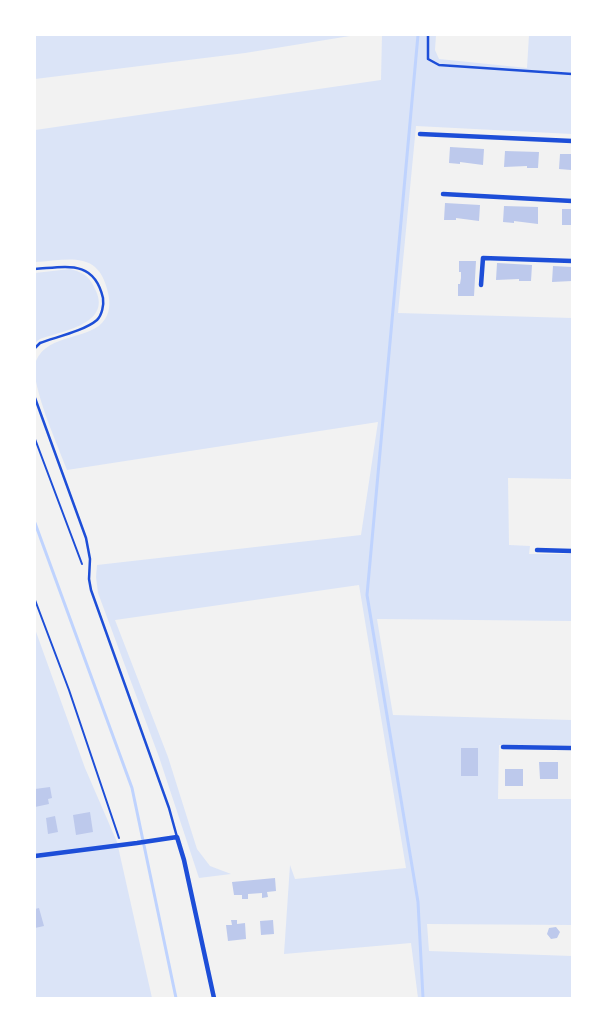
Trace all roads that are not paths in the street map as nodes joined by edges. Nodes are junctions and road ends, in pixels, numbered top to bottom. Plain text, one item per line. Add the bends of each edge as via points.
1 (428, 35) edge
2 (572, 74) edge
3 (420, 134) dead end
4 (572, 141) edge
5 (443, 194) dead end
6 (572, 201) edge
7 (572, 261) edge
8 (35, 269) edge
9 (481, 285) dead end
10 (35, 348) edge
11 (35, 398) edge
12 (536, 550) dead end
13 (572, 551) edge
14 (503, 747) dead end
15 (572, 748) edge
16 (177, 837) junction
17 (35, 856) edge
18 (214, 998) edge

1 - 2 lane via 428,59 439,65
3 - 4 street
5 - 6 street
7 - 9 street via 483,258
8 - 10 lane via 72,267 86,270 101,289 104,303 99,318 90,325 40,343
11 - 16 lane via 86,538 91,590
12 - 13 street
14 - 15 street
16 - 17 street
16 - 18 street

